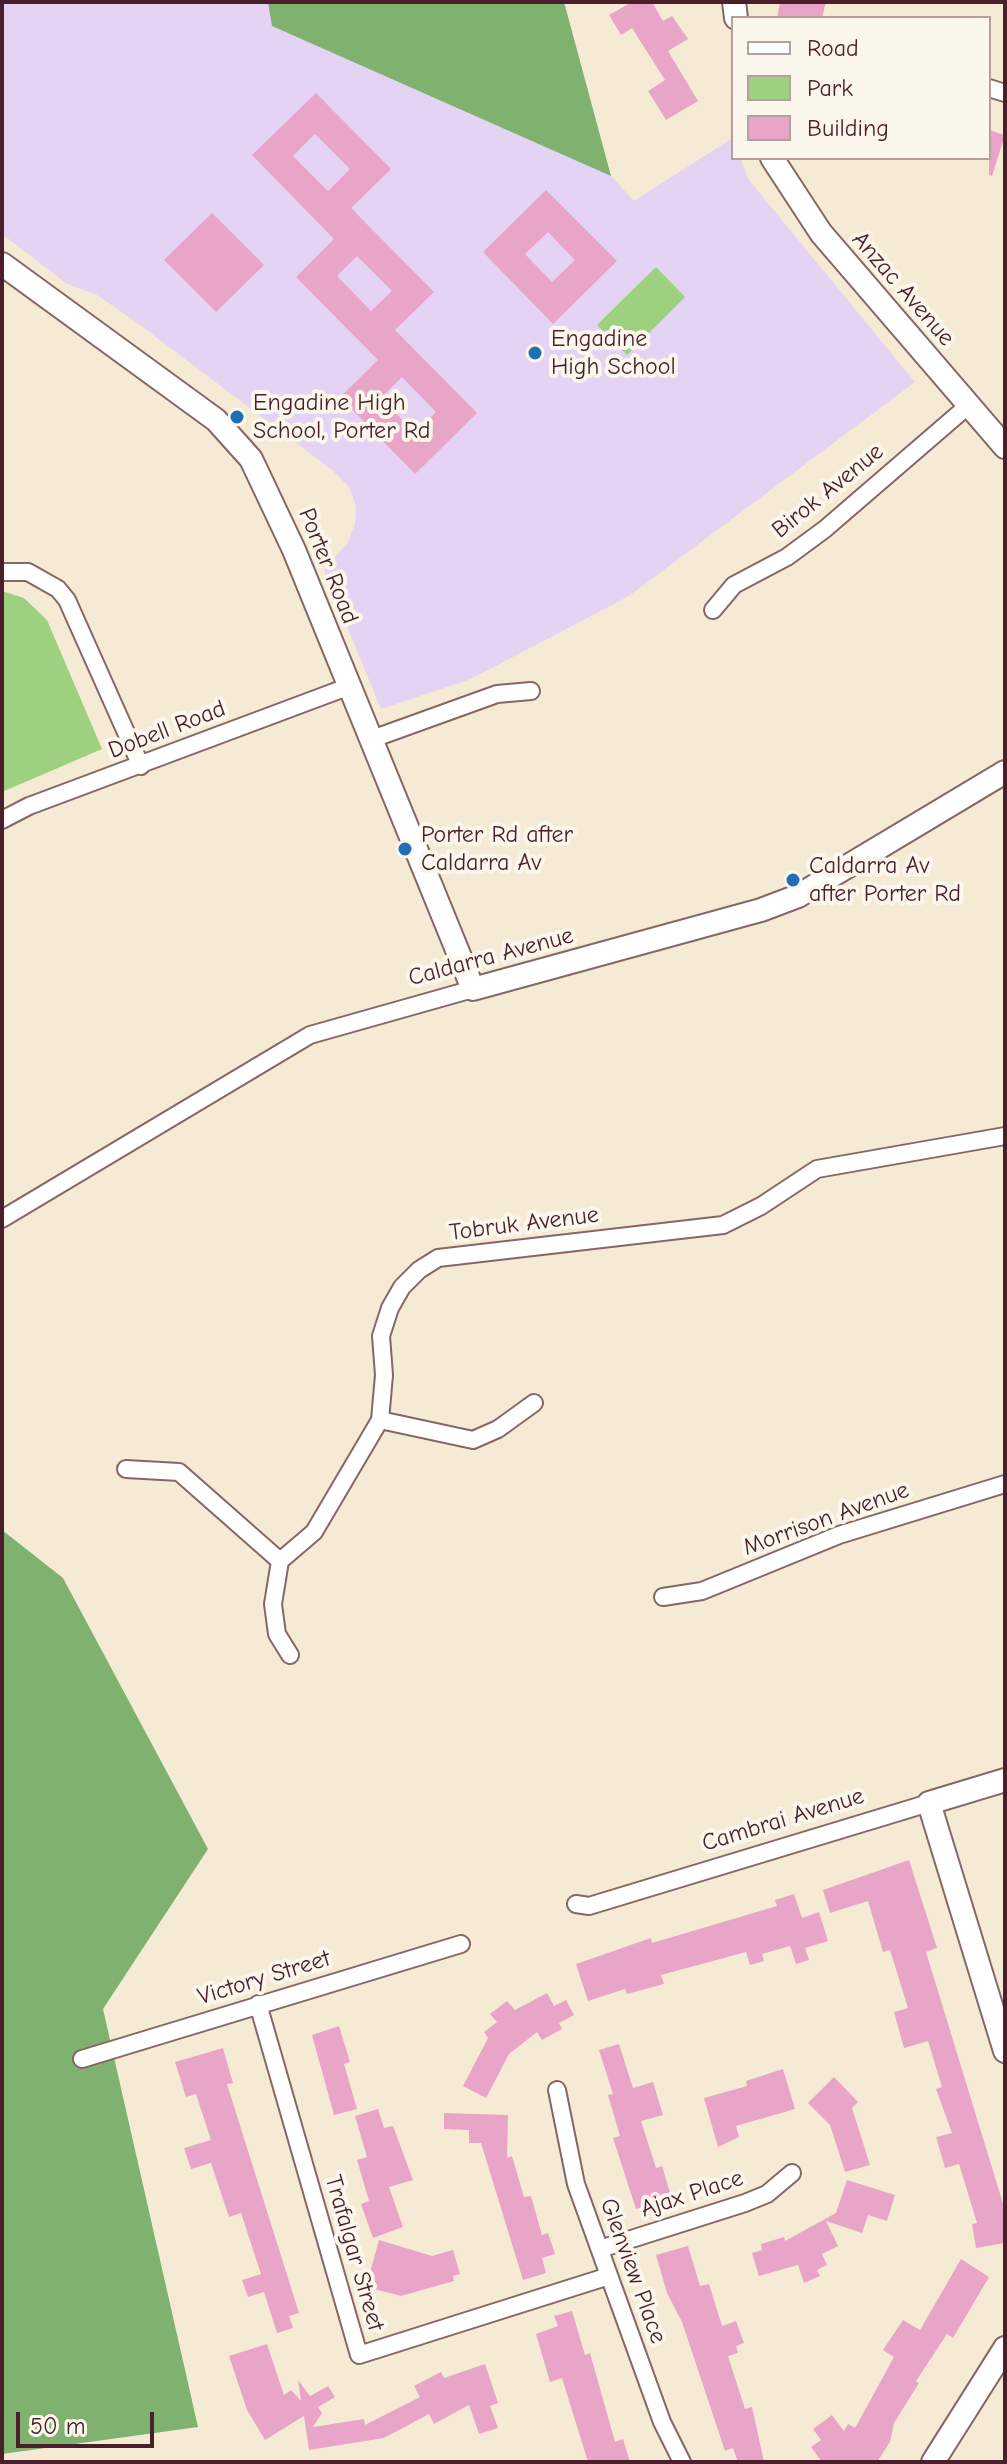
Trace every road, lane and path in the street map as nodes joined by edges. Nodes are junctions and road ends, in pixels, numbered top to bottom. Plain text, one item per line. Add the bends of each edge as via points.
1 (773, 160) edge
2 (3, 267) edge
3 (970, 404) junction
4 (1005, 447) edge
5 (2, 572) edge
6 (713, 610) dead end
7 (350, 686) junction
8 (531, 691) dead end
9 (372, 739) junction
10 (141, 766) junction
11 (1005, 772) edge
12 (2, 820) edge
13 (473, 989) junction
14 (1005, 1136) edge
15 (2, 1219) edge
16 (534, 1403) dead end
17 (380, 1420) junction
18 (126, 1469) dead end
19 (1005, 1484) edge
20 (280, 1561) junction
21 (663, 1597) dead end
22 (290, 1655) dead end
23 (1005, 1780) edge
24 (929, 1803) junction
25 (576, 1904) dead end
26 (461, 1944) dead end
27 (258, 2004) junction
28 (1005, 2051) edge
29 (82, 2059) dead end
30 (557, 2090) dead end
31 (792, 2173) dead end
32 (600, 2249) junction
33 (609, 2276) junction
34 (1005, 2348) edge
35 (682, 2462) edge
36 (933, 2462) edge

1 - 3 street, Anzac Avenue via 821,233
2 - 7 street, Porter Road via 236,439 273,500
3 - 4 street, Anzac Avenue
3 - 6 street, Birok Avenue via 825,529 734,585
5 - 10 street via 28,572 67,600
7 - 9 street, Porter Road
7 - 10 street, Dobell Road
8 - 9 street via 497,694
9 - 13 street, Porter Road
10 - 12 street, Dobell Road
11 - 13 street, Caldarra Avenue via 798,896
13 - 15 street, Caldarra Avenue via 310,1035
14 - 17 street, Tobruk Avenue via 817,1169 723,1225 438,1258 402,1287 390,1308 381,1336
16 - 17 street via 473,1440
17 - 20 street, Tobruk Avenue via 314,1532
18 - 20 street via 179,1472
19 - 21 street, Morrison Avenue via 839,1535 702,1591
20 - 22 street via 273,1604 277,1634
23 - 24 street, Cambrai Avenue
24 - 25 street, Cambrai Avenue via 589,1906
24 - 28 street
26 - 27 street, Victory Street
27 - 29 street, Victory Street
27 - 33 street, Trafalgar Street via 359,2355
30 - 32 street, Glenview Place via 576,2184
31 - 32 street, Ajax Place via 767,2194 745,2203
32 - 33 street, Glenview Place
33 - 35 street, Glenview Place via 662,2422
34 - 36 street

